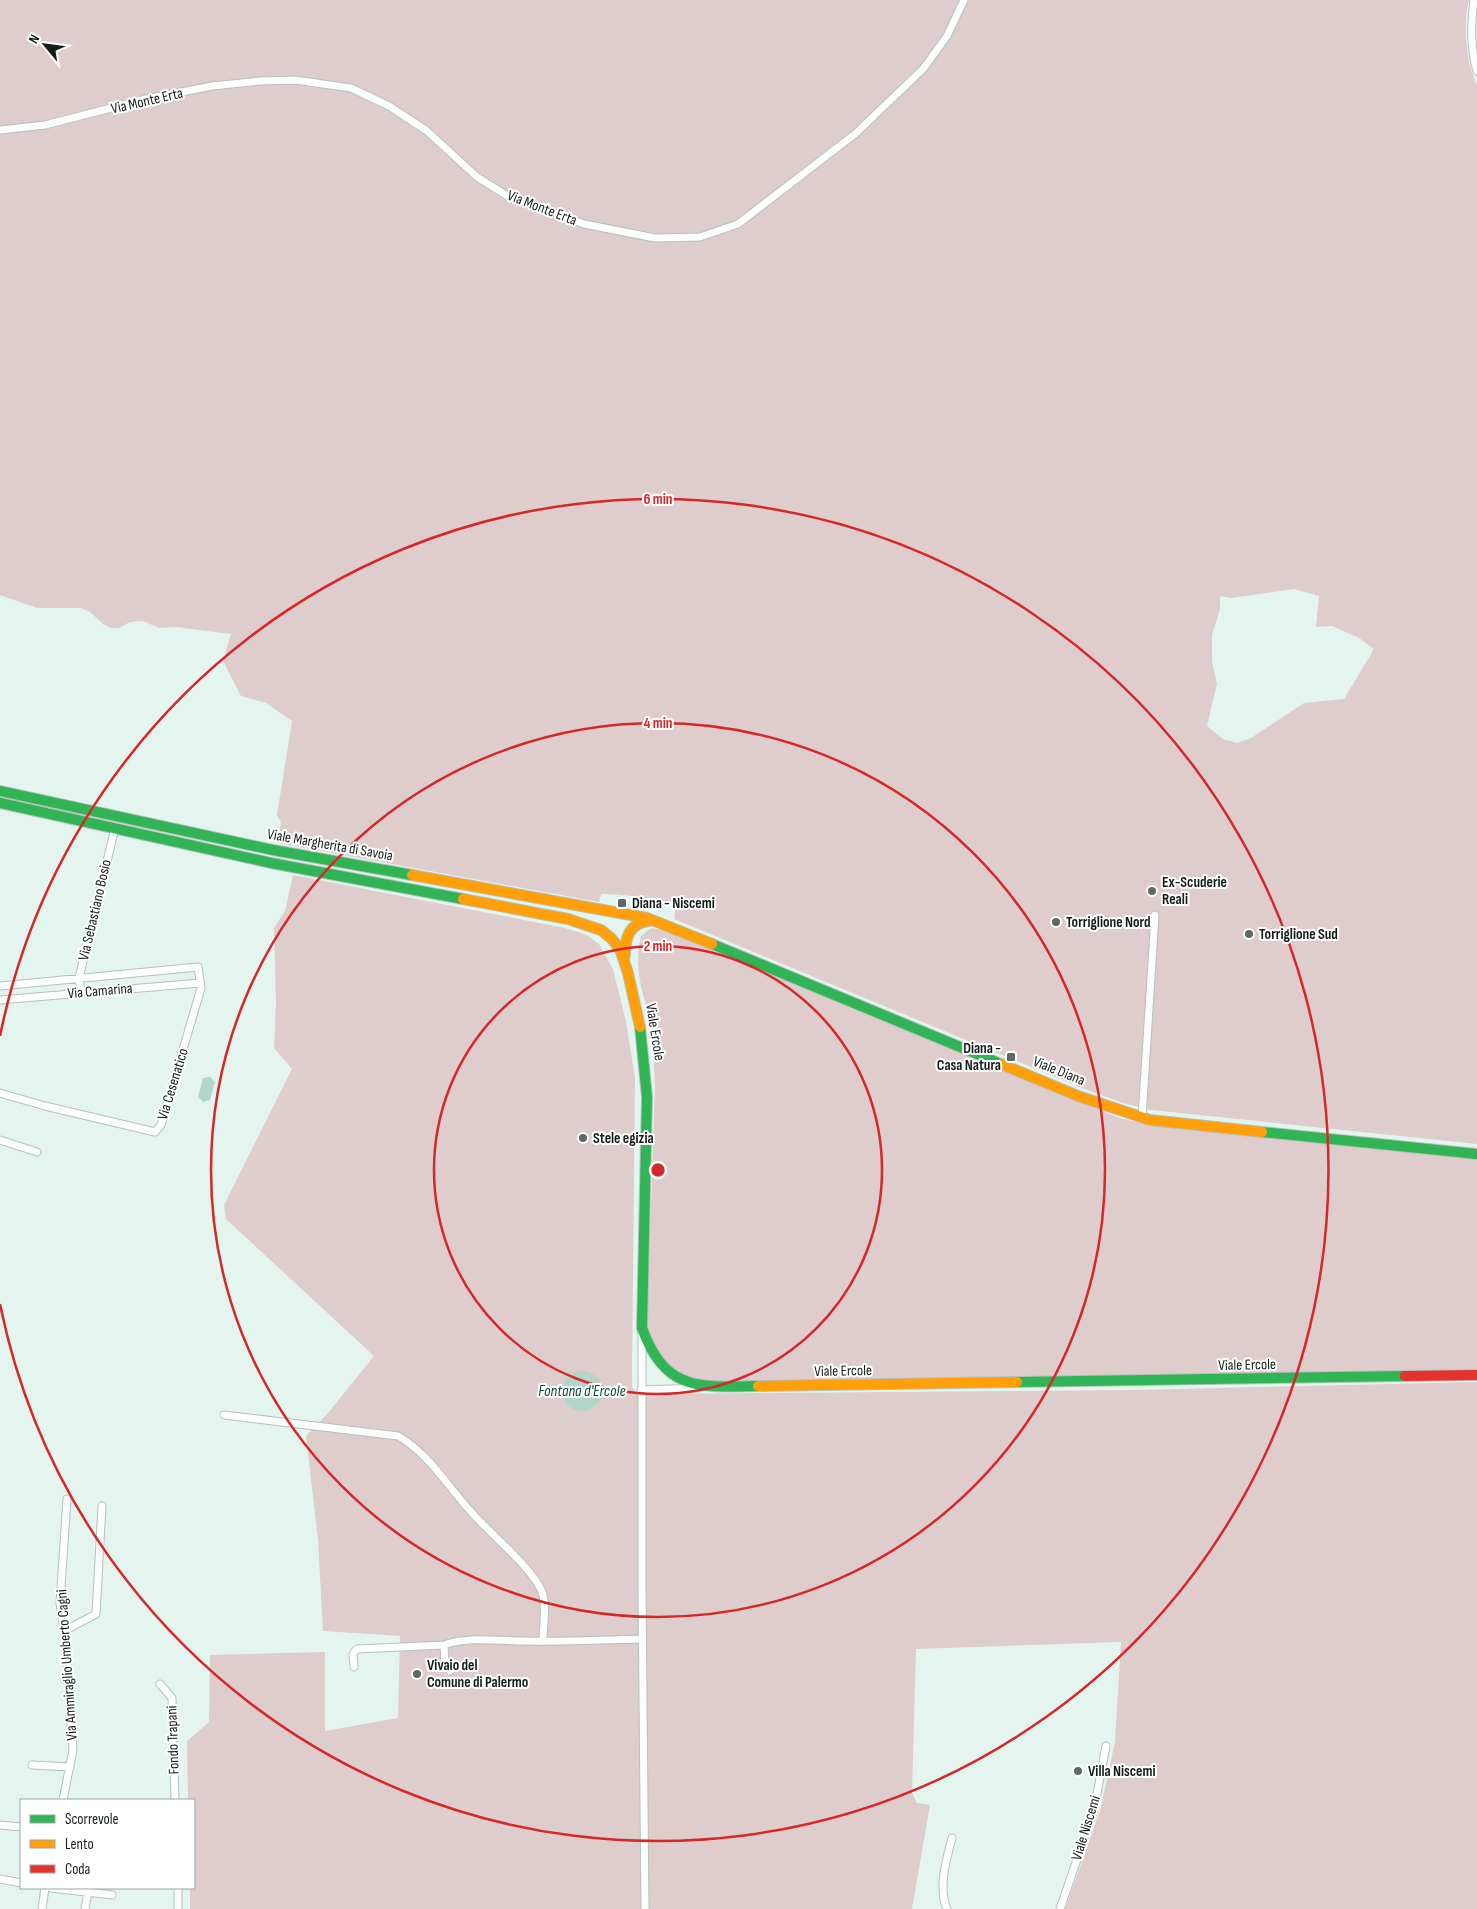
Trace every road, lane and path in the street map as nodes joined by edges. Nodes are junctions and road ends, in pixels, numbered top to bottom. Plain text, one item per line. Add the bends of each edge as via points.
1 (964, 0) edge
2 (1474, 0) edge
3 (1477, 71) edge
4 (0, 130) edge
5 (0, 791) edge
6 (0, 803) edge
7 (115, 828) junction
8 (1155, 915) dead end
9 (655, 921) junction
10 (606, 933) joint
11 (625, 962) junction
12 (198, 967) joint
13 (79, 978) junction
14 (200, 982) junction
15 (0, 986) edge
16 (80, 993) junction
17 (0, 1000) edge
18 (0, 1093) edge
19 (1142, 1118) junction
20 (0, 1140) edge
21 (37, 1152) dead end
22 (1477, 1154) edge
23 (642, 1328) junction
24 (1477, 1375) edge
25 (707, 1387) junction
26 (641, 1390) junction
27 (224, 1415) dead end
28 (67, 1499) dead end
29 (102, 1506) dead end
30 (64, 1631) junction
31 (642, 1639) junction
32 (543, 1641) junction
33 (444, 1644) junction
34 (354, 1666) dead end
35 (450, 1671) dead end
36 (160, 1684) dead end
37 (1106, 1746) dead end
38 (32, 1765) dead end
39 (70, 1767) junction
40 (63, 1799) edge
41 (175, 1799) edge
42 (0, 1826) edge
43 (20, 1827) edge
44 (952, 1838) dead end
45 (0, 1879) edge
46 (20, 1883) edge
47 (46, 1889) edge
48 (60, 1889) edge
49 (178, 1889) edge
50 (88, 1892) junction
51 (112, 1895) dead end
52 (42, 1909) edge
53 (85, 1909) edge
54 (178, 1909) edge
55 (645, 1909) edge
56 (947, 1909) edge
57 (1060, 1909) edge

1 - 4 street, Via Monte Erta via 947,36 922,69 855,134 738,224 700,237 655,238 584,224 509,198 477,178 427,131 389,106 351,88 295,80 260,80 146,99 45,125
2 - 3 street via 1472,51
5 - 9 street, Viale Margherita di Savoia via 273,850
6 - 7 street, Viale Margherita di Savoia
7 - 10 street, Viale Margherita di Savoia via 272,863 568,919
7 - 13 street, Via Sebastiano Bosio
8 - 19 street
9 - 11 street via 642,921 627,932
9 - 19 street, Viale Diana via 1078,1096
10 - 11 street, Viale Ercole via 620,949
11 - 23 street, Viale Ercole via 645,1057
12 - 13 street, Via Camarina
12 - 14 street, Via Cesenatico
13 - 15 street, Via Camarina
13 - 16 street, Via Sebastiano Bosio
14 - 16 street, Via Camarina
14 - 18 street, Via Cesenatico via 200,992 161,1125 155,1132
16 - 17 street, Via Camarina
19 - 22 street, Viale Diana
20 - 21 street
23 - 25 street, Viale Ercole via 650,1352 671,1374 688,1384
23 - 26 street
24 - 25 street, Viale Ercole
25 - 26 street
26 - 31 street
27 - 32 street via 398,1436 417,1448 473,1514 537,1580 544,1594
28 - 30 street, Via Ammiraglio Umberto Cagni via 60,1603
29 - 30 street via 96,1614
30 - 39 street, Via Ammiraglio Umberto Cagni via 73,1750
31 - 32 street
31 - 55 street
32 - 33 street via 468,1640
33 - 34 street via 357,1649 353,1654
33 - 35 street via 445,1664
36 - 41 street, Fondo Trapani via 172,1698
37 - 57 street, Viale Niscemi via 1094,1810
38 - 39 street
39 - 40 street, Via Ammiraglio Umberto Cagni
42 - 43 street
44 - 56 street via 943,1895
45 - 46 street
47 - 52 street
48 - 50 street
49 - 54 street
50 - 51 street
50 - 53 street

